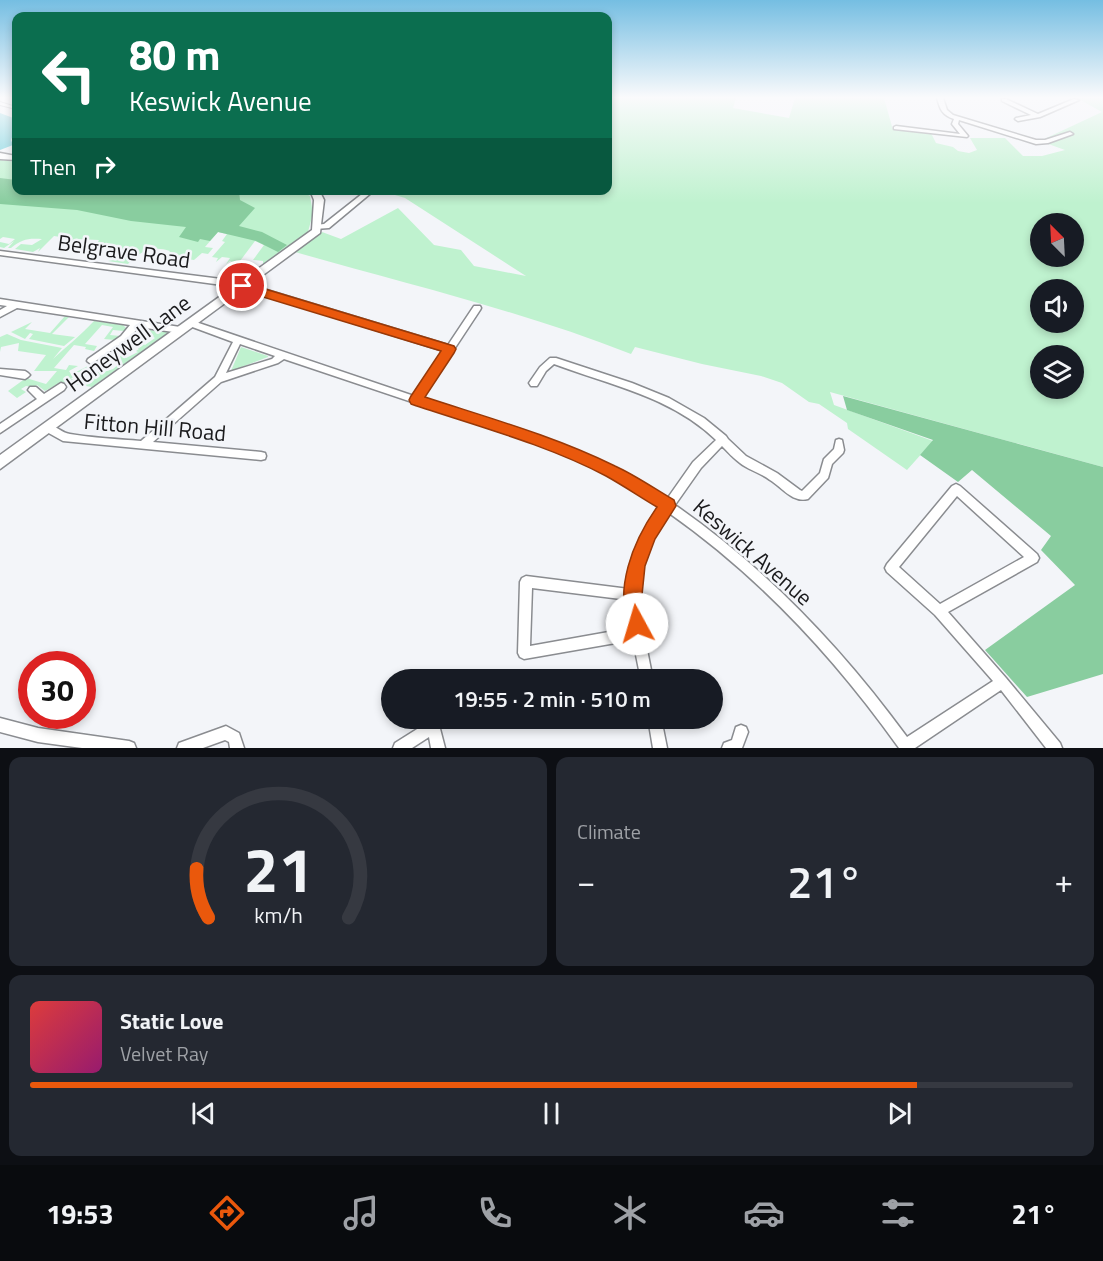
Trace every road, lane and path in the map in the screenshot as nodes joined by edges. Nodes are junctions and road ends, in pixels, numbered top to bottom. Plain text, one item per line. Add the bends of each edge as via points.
1 (938, 133) edge
2 (962, 133) edge
3 (1012, 133) edge
4 (1070, 134) dead end
5 (316, 195) edge
6 (365, 195) edge
7 (318, 228) junction
8 (0, 253) edge
9 (237, 285) junction
10 (0, 302) edge
11 (17, 304) junction
12 (477, 308) dead end
13 (0, 314) edge
14 (136, 323) junction
15 (185, 327) junction
16 (238, 340) junction
17 (449, 349) junction
18 (282, 354) junction
19 (91, 361) dead end
20 (1, 369) edge
21 (25, 375) dead end
22 (218, 379) junction
23 (534, 382) dead end
24 (61, 387) dead end
25 (33, 390) dead end
26 (44, 399) junction
27 (416, 400) junction
28 (48, 428) junction
29 (0, 429) edge
30 (723, 439) junction
31 (839, 443) dead end
32 (143, 445) junction
33 (261, 456) dead end
34 (0, 463) edge
35 (668, 506) junction
36 (634, 595) junction
37 (939, 611) junction
38 (638, 633) junction
39 (645, 669) edge
40 (1002, 682) junction
41 (0, 725) edge
42 (656, 729) edge
43 (907, 747) edge
44 (129, 748) edge
45 (184, 748) edge
46 (237, 748) edge
47 (400, 748) edge
48 (438, 748) edge
49 (660, 748) edge
50 (1055, 748) edge

1 - 2 street via 965,136
3 - 4 street via 1046,142
5 - 7 street
6 - 7 street, Honeywell Lane
7 - 9 street, Honeywell Lane
8 - 9 street, Belgrave Road
9 - 15 street, Honeywell Lane
9 - 17 street, Belgrave Road
10 - 11 street, Keswick Avenue
11 - 13 street
11 - 14 street, Keswick Avenue
12 - 17 street
14 - 15 street, Keswick Avenue
14 - 19 street via 124,338
15 - 16 street, Keswick Avenue
15 - 28 street, Honeywell Lane
16 - 18 street, Keswick Avenue
16 - 22 street
17 - 27 street
18 - 22 street via 275,361
18 - 27 street, Keswick Avenue
20 - 21 street
22 - 32 street
23 - 30 street via 554,360 646,391 700,420
24 - 26 street
25 - 26 street
26 - 29 street
27 - 35 street, Keswick Avenue via 572,453 612,471
28 - 32 street, Fitton Hill Road via 66,438
28 - 34 street, Honeywell Lane
30 - 31 street via 742,459 778,479 795,495 804,496 824,475
30 - 35 street via 697,465
32 - 33 street, Fitton Hill Road
35 - 36 street via 648,534 637,566
35 - 43 street, Keswick Avenue via 706,532 787,605 875,703
36 - 38 street
36 - 38 street via 526,582 524,653
37 - 37 street via 1033,558 956,489 891,568
37 - 40 street
38 - 39 street
40 - 43 street
40 - 50 street
41 - 44 street via 38,735
42 - 49 street
45 - 46 street via 226,733 234,738
47 - 48 street via 433,726

